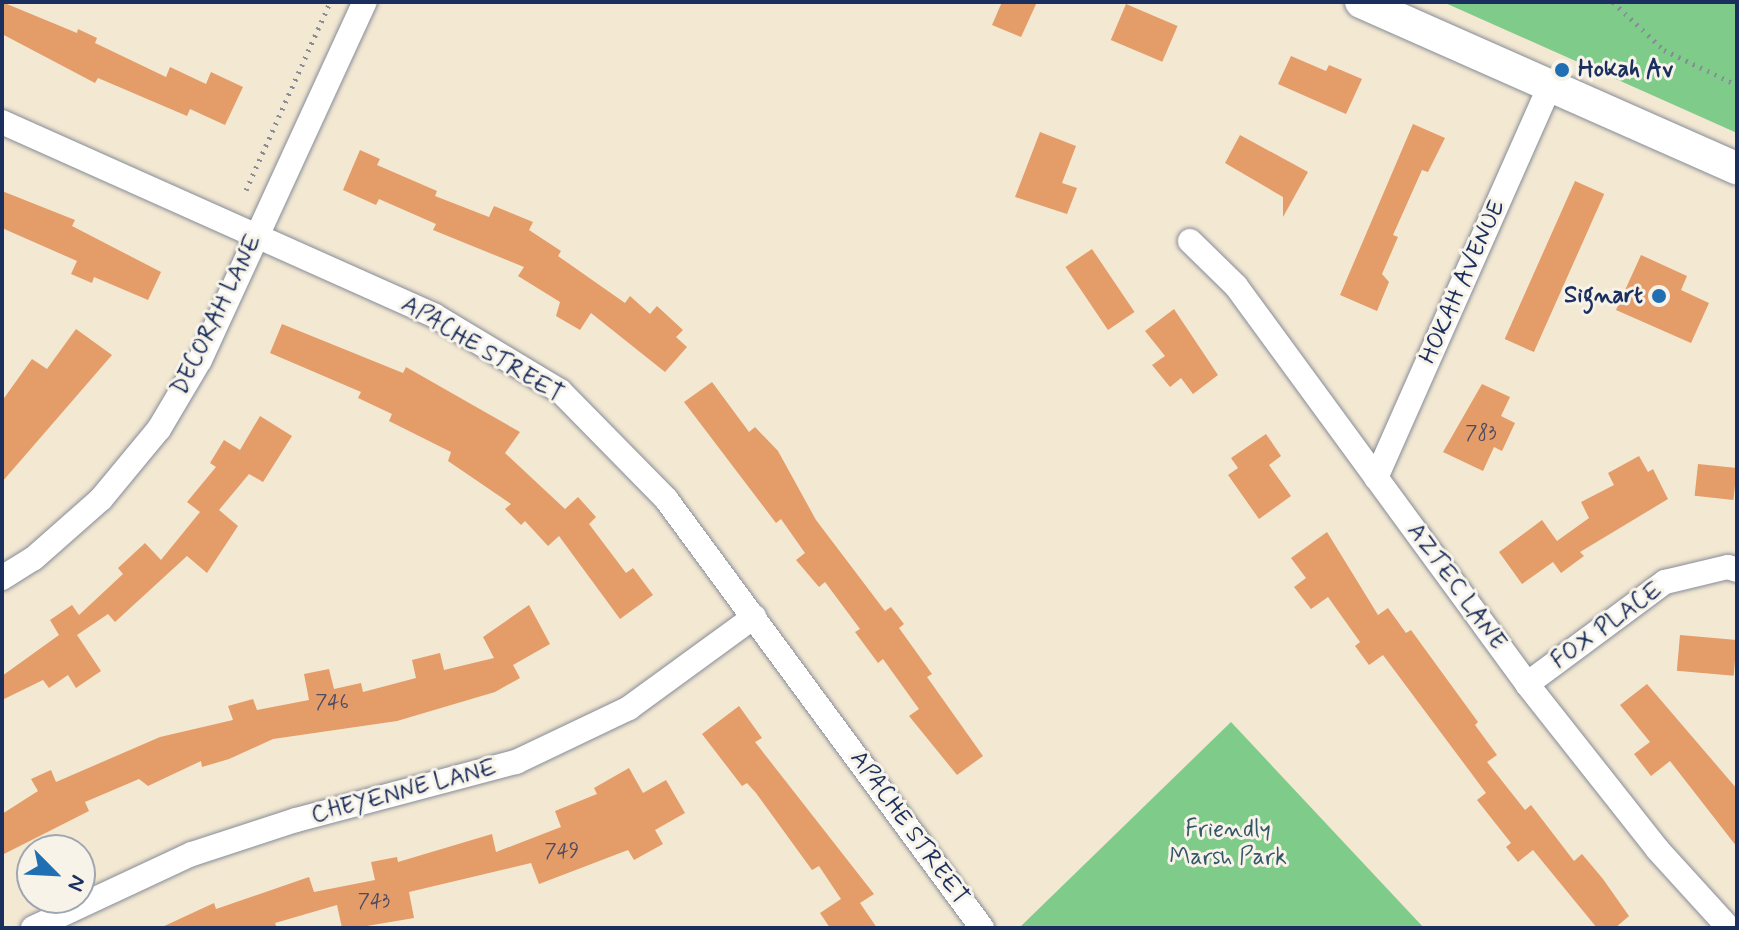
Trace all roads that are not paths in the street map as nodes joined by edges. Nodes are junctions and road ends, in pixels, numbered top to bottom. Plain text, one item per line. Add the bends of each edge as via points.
1 (365, 2) edge
2 (1361, 2) edge
3 (1550, 86) junction
4 (2, 122) edge
5 (1737, 169) edge
6 (256, 235) junction
7 (1190, 241) dead end
8 (1376, 478) junction
9 (1737, 570) edge
10 (2, 578) edge
11 (754, 617) junction
12 (1527, 684) junction
13 (33, 928) edge
14 (982, 928) edge
15 (1729, 928) edge

1 - 6 street, DECORAH LANE
2 - 3 main road
3 - 5 main road
3 - 8 street, HOKAH AVENUE
4 - 6 street, APACHE STREET
6 - 10 street, DECORAH LANE via 200,360 159,429 101,499 33,559
6 - 11 street, APACHE STREET via 435,316 560,391 666,499
7 - 8 street, AZTEC LANE via 1236,286
8 - 12 street, AZTEC LANE
9 - 12 street, FOX PLACE via 1728,567 1665,582
11 - 13 street, CHEYENNE LANE via 629,708 516,762 296,820 192,854
11 - 14 street, APACHE STREET
12 - 15 street, AZTEC LANE via 1658,850

